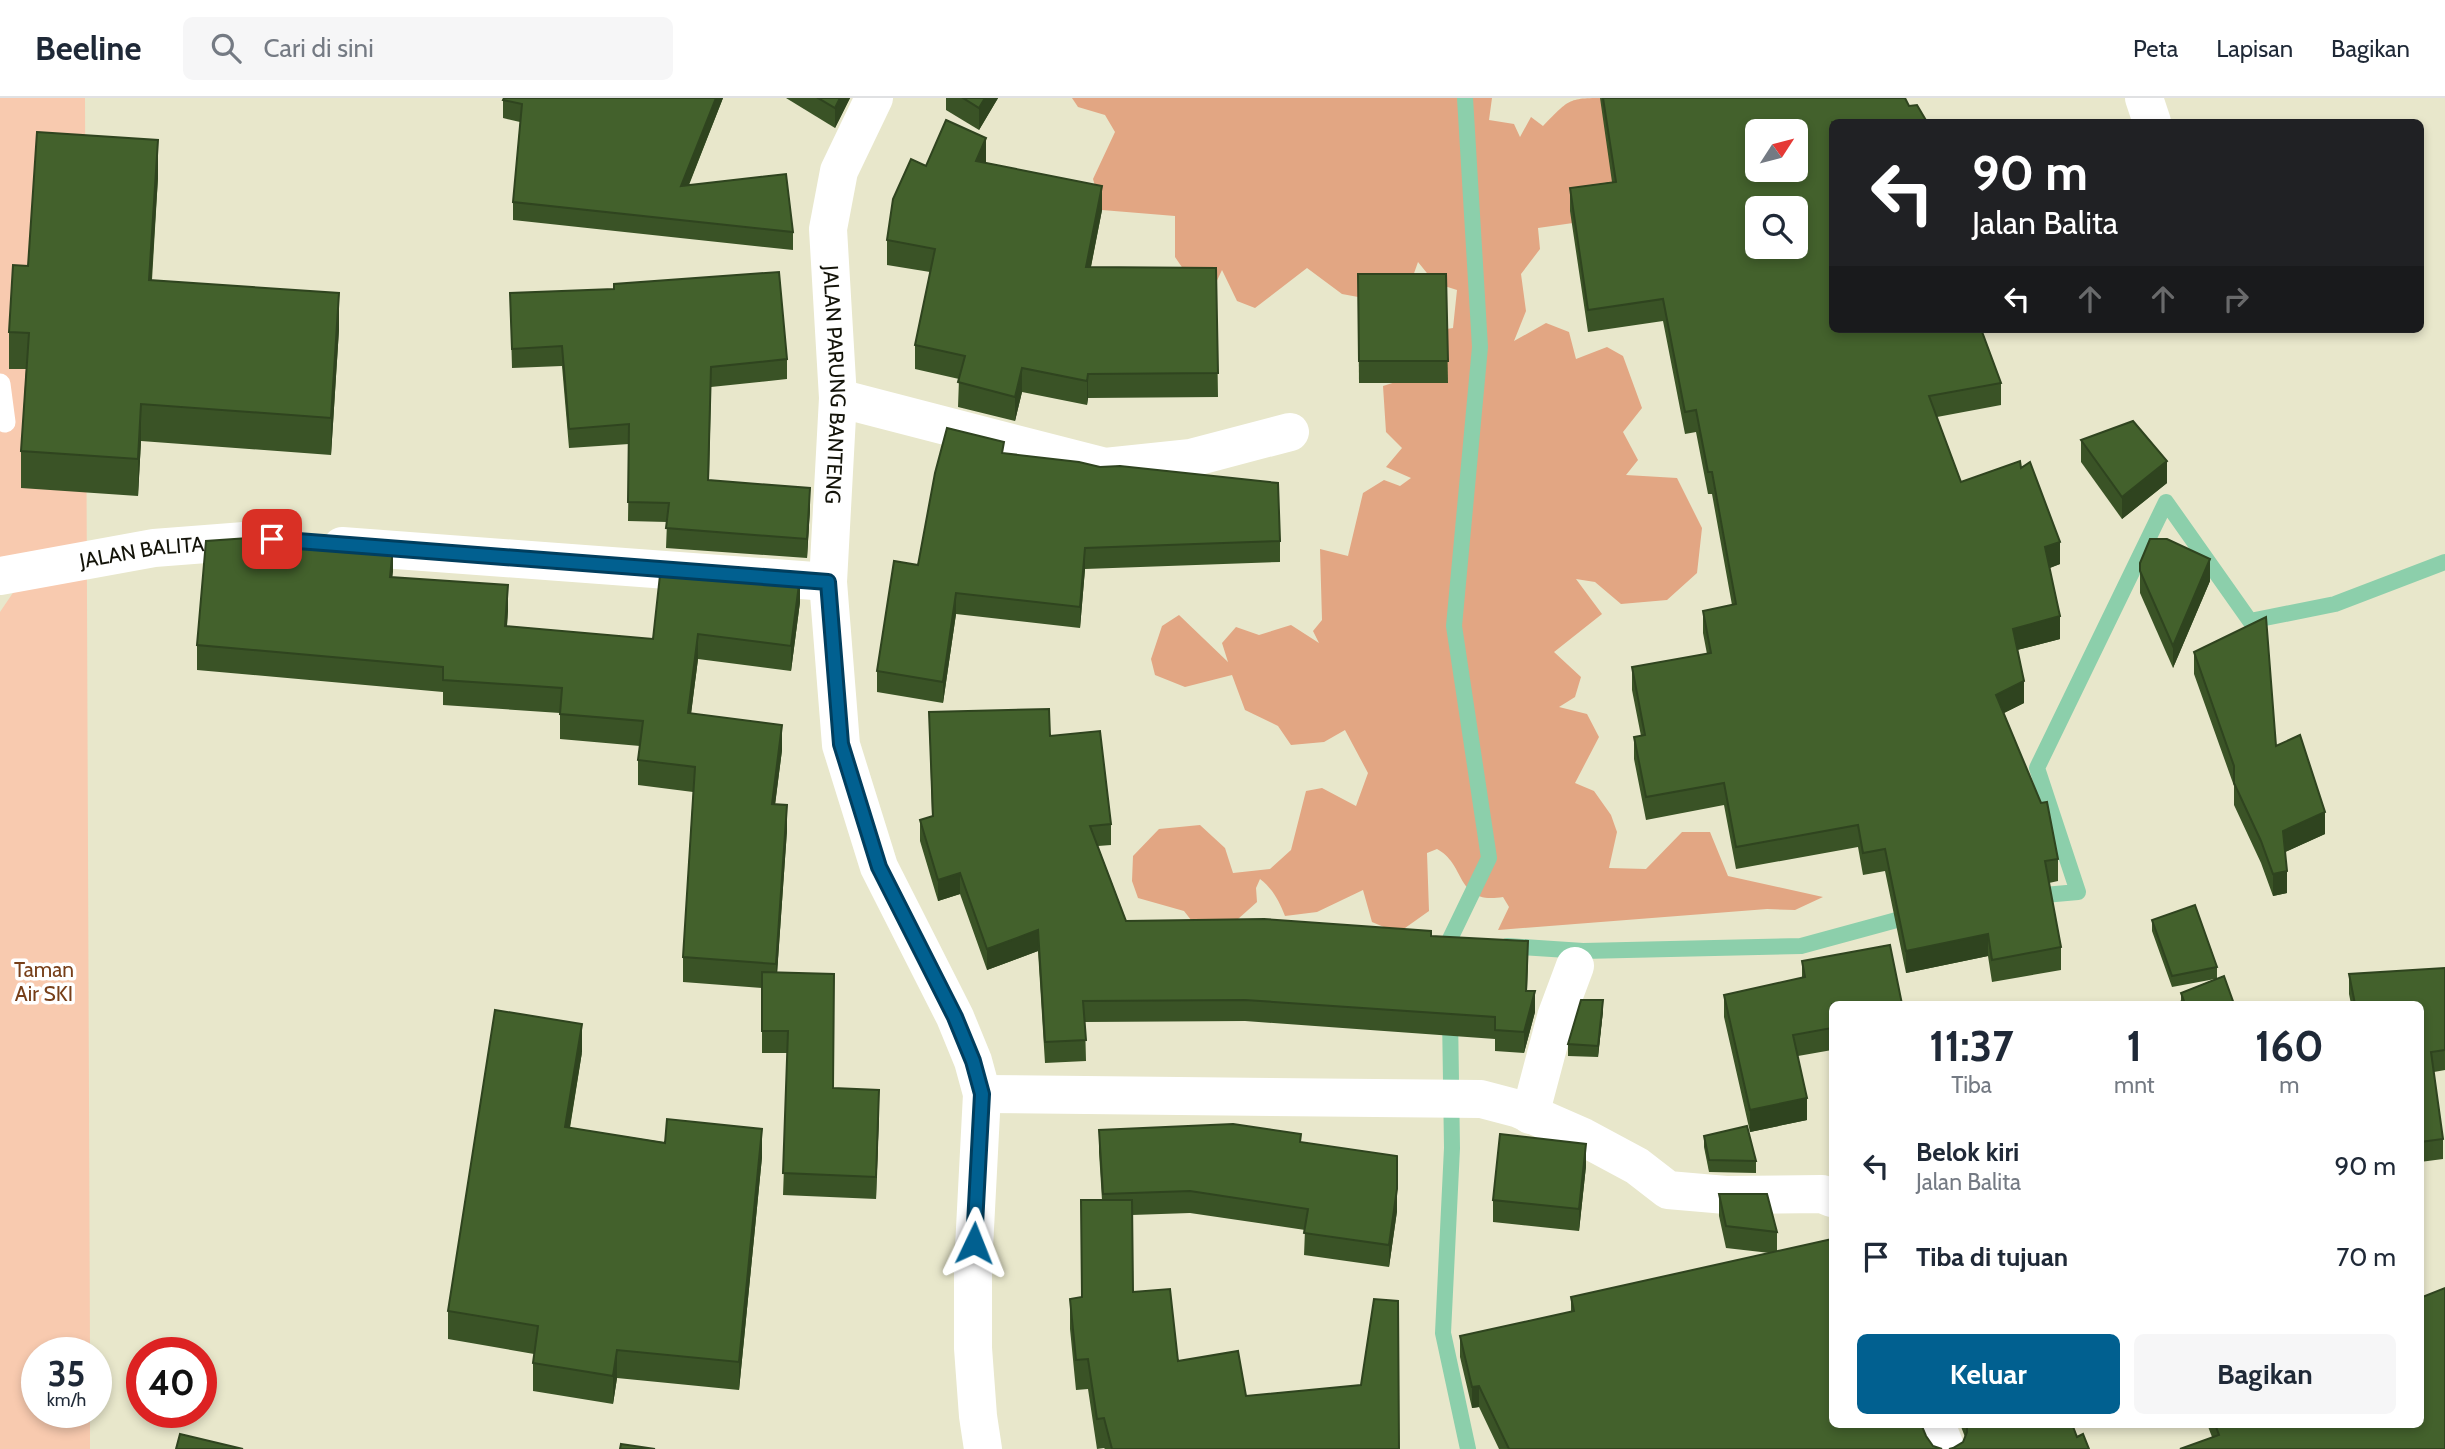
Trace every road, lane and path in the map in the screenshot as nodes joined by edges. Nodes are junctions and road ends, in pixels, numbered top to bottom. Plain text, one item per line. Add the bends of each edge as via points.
1 (874, 98) edge
2 (2144, 98) edge
3 (2151, 119) edge
4 (0, 384) edge
5 (838, 398) junction
6 (5, 422) dead end
7 (1290, 432) dead end
8 (0, 576) edge
9 (828, 582) junction
10 (1575, 966) dead end
11 (982, 1094) junction
12 (1530, 1115) junction
13 (1829, 1197) edge
14 (1938, 1428) edge
15 (983, 1449) edge
16 (1946, 1449) edge

1 - 5 street, JALAN PARUNG BANTENG via 839,171 828,229
2 - 3 street
4 - 6 lane
5 - 7 street via 1105,467 1191,458
5 - 9 street, JALAN PARUNG BANTENG
8 - 9 street, JALAN BALITA via 154,548 272,539
9 - 11 street, JALAN PARUNG BANTENG via 841,744 879,867 955,1017
10 - 12 street
11 - 12 street via 1481,1099
11 - 15 street, JALAN PARUNG BANTENG via 972,1267 973,1348
12 - 13 street via 1612,1152 1668,1190
14 - 16 street

